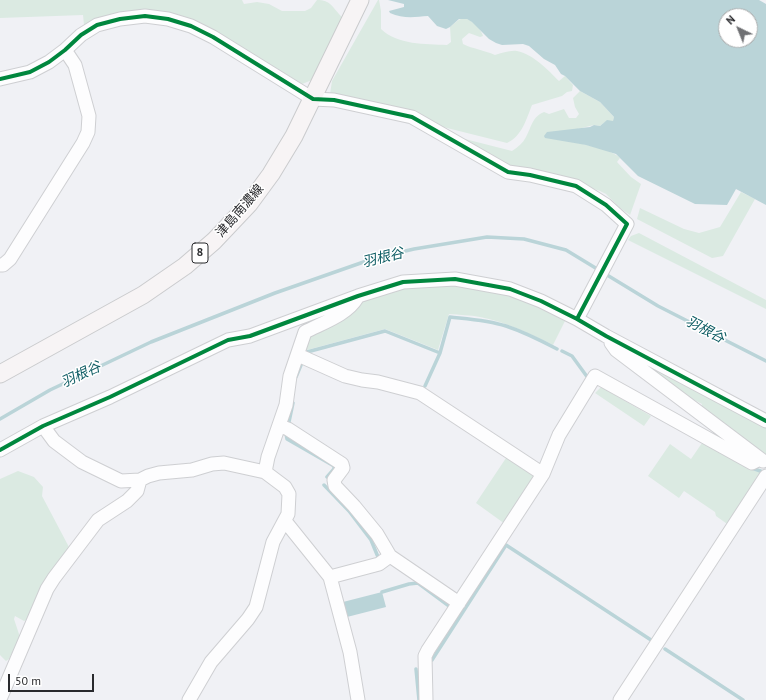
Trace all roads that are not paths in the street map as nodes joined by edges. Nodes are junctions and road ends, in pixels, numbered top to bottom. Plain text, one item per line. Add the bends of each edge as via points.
1 (360, 0) edge
2 (65, 50) junction
3 (0, 79) edge
4 (313, 99) junction
5 (0, 265) edge
6 (358, 296) junction
7 (580, 313) junction
8 (606, 336) junction
9 (298, 354) junction
10 (0, 374) edge
11 (766, 421) edge
12 (42, 426) junction
13 (280, 426) junction
14 (0, 450) edge
15 (763, 461) edge
16 (265, 472) junction
17 (542, 474) junction
18 (766, 476) edge
19 (140, 480) junction
20 (285, 521) junction
21 (390, 556) junction
22 (330, 577) junction
23 (459, 603) junction
24 (0, 699) edge
25 (189, 700) edge
26 (358, 700) edge
27 (426, 700) edge
28 (620, 700) edge

1 - 4 main road, 津島南濃線 / 8
2 - 3 street via 30,72
2 - 4 street via 97,25 145,16 168,19 191,26 213,37
2 - 5 street via 75,64 89,116 88,132 10,259
4 - 7 street via 334,100 412,117 508,172 576,186 606,205 627,224
4 - 10 main road, 津島南濃線 / 8 via 271,174 214,241 185,266 143,295
6 - 7 street via 403,282 455,279 510,289
6 - 9 street via 342,313 305,332
6 - 12 street via 250,336 228,340 110,397
7 - 8 street
8 - 11 street
8 - 15 street via 616,350
9 - 13 street via 290,376
9 - 17 street via 345,376 420,393
12 - 14 street
12 - 19 street via 54,441 82,462 121,481
13 - 16 street
13 - 21 street via 342,464 343,468 334,480 335,486 377,534
15 - 17 street via 752,463 595,376 558,435
16 - 19 street via 224,463 192,470 159,473
16 - 20 street via 285,487 289,494
17 - 23 street
18 - 28 street
19 - 24 street via 137,491 127,501 98,520 54,578
20 - 22 street
20 - 25 street via 273,542 256,608 211,662
21 - 22 street via 378,564
21 - 23 street
22 - 26 street via 350,652
23 - 27 street via 425,656

